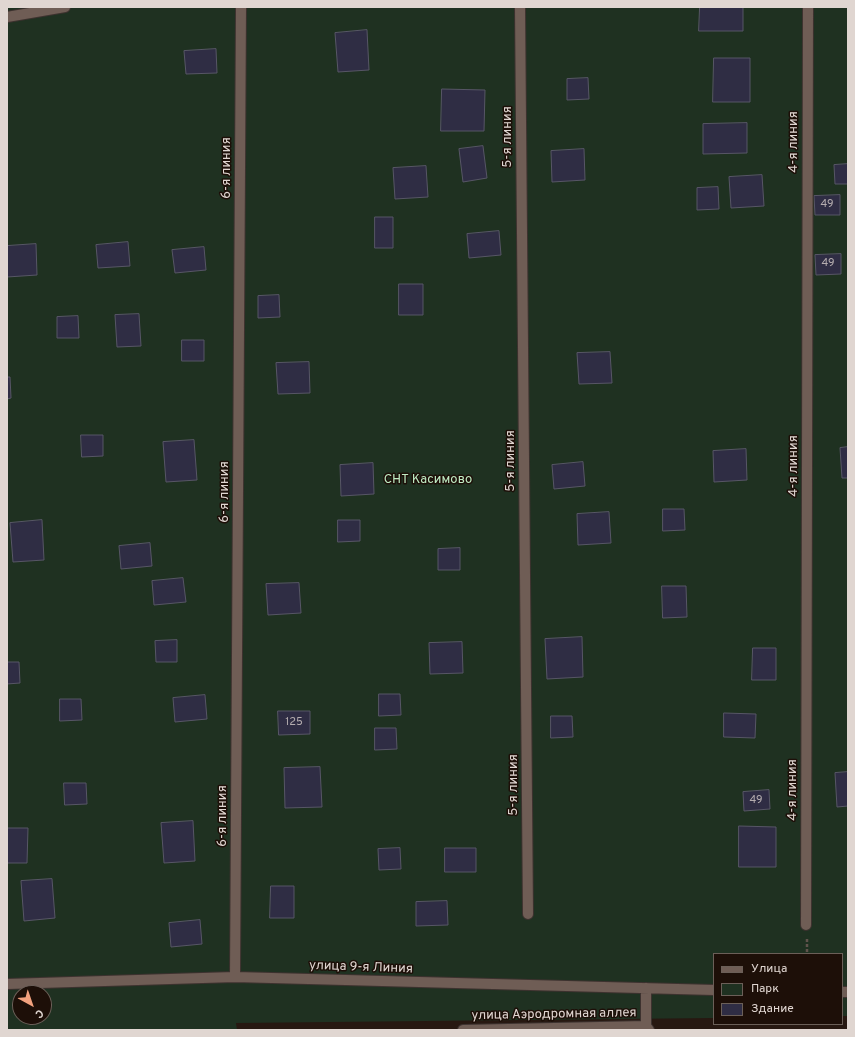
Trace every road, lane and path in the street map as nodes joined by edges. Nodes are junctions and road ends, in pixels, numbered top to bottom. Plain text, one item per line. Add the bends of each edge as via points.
1 (64, 7) edge
2 (241, 7) edge
3 (520, 7) edge
4 (808, 7) edge
5 (7, 18) edge
6 (528, 914) dead end
7 (806, 924) dead end
8 (235, 977) junction
9 (7, 984) edge
10 (646, 988) junction
11 (713, 990) edge
12 (647, 1028) edge
13 (463, 1030) edge

1 - 5 street
2 - 8 street, 6-я линия
3 - 6 street, 5-я линия
4 - 7 street, 4-я линия
8 - 9 street, улица 9-я Линия
8 - 10 street, улица 9-я Линия
10 - 11 street, улица 9-я Линия
10 - 12 street
12 - 13 street, улица Аэродромная аллея

